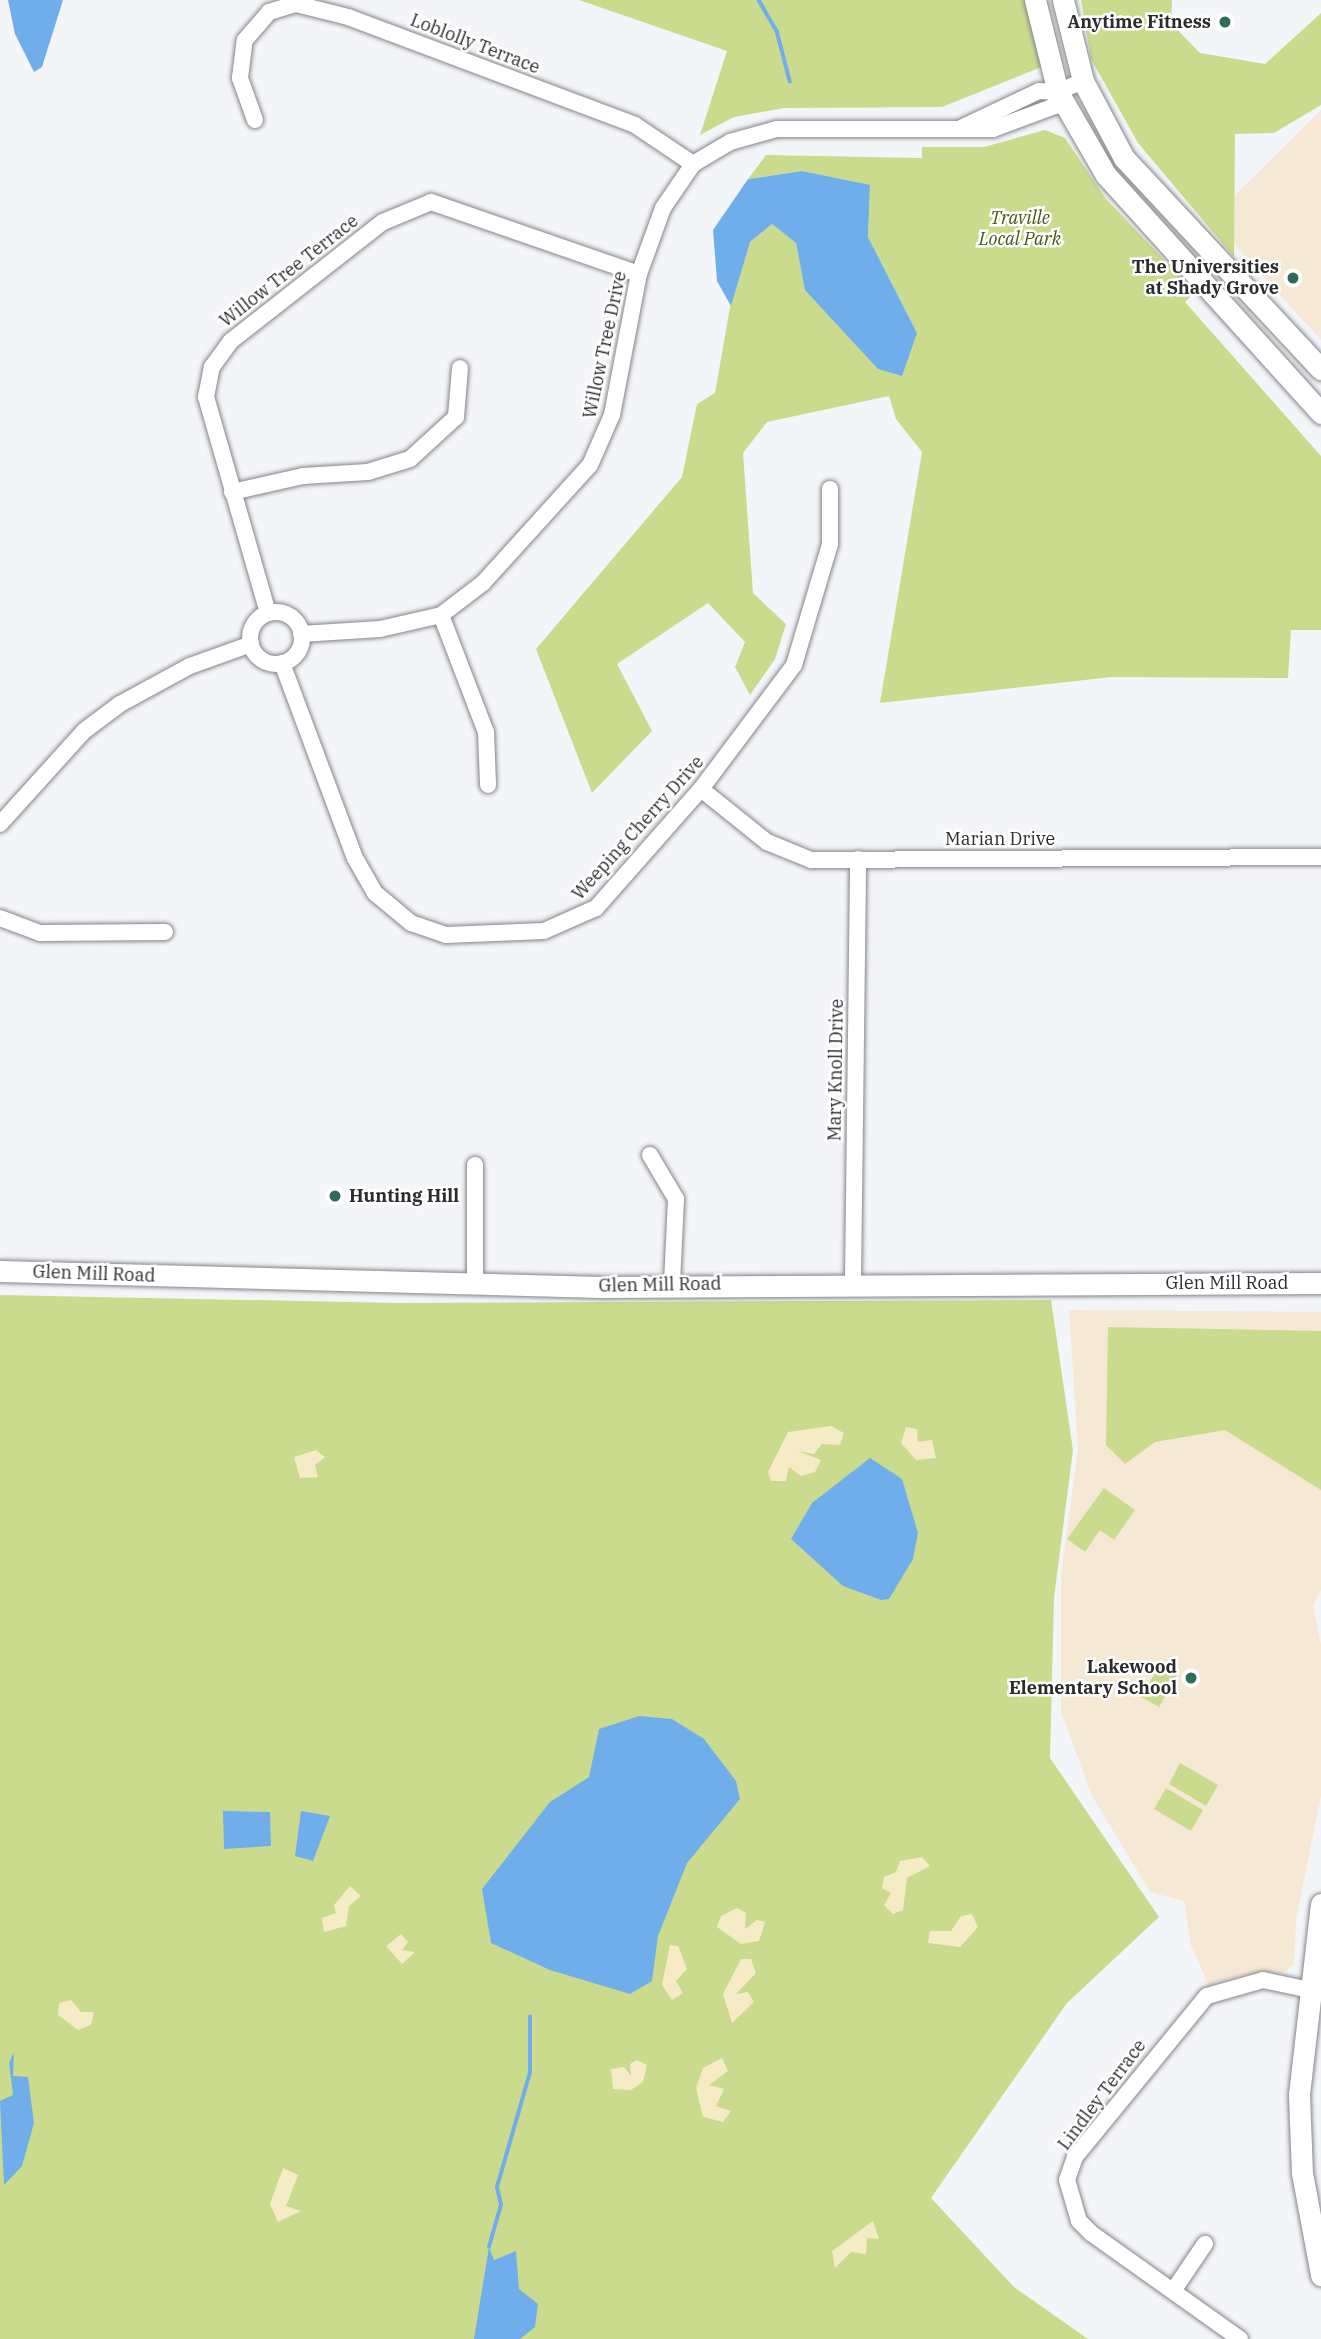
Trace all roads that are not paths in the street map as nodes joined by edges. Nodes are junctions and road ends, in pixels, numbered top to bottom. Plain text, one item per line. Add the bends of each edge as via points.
1 (1035, 0) edge
2 (1063, 0) edge
3 (1083, 80) junction
4 (1058, 92) junction
5 (255, 120) dead end
6 (693, 164) junction
7 (639, 274) junction
8 (460, 368) dead end
9 (1321, 369) edge
10 (1318, 403) edge
11 (830, 489) dead end
12 (232, 492) junction
13 (268, 613) junction
14 (440, 615) junction
15 (301, 634) junction
16 (251, 644) junction
17 (282, 663) junction
18 (488, 785) dead end
19 (701, 789) junction
20 (0, 824) edge
21 (1321, 857) edge
22 (858, 859) junction
23 (0, 918) edge
24 (164, 932) dead end
25 (650, 1155) dead end
26 (475, 1165) dead end
27 (0, 1271) edge
28 (853, 1281) junction
29 (475, 1282) junction
30 (1321, 1283) edge
31 (672, 1285) junction
32 (1321, 1904) edge
33 (1310, 1990) junction
34 (1205, 2244) dead end
35 (1321, 2275) edge
36 (1173, 2291) junction
37 (1240, 2339) edge

1 - 4 main road
2 - 3 main road
3 - 4 street, Willow Tree Drive
3 - 9 main road via 1098,116 1153,193
4 - 6 street, Willow Tree Drive via 1055,106 1015,123 961,128 777,129 730,142
4 - 10 main road via 1130,208
5 - 6 street, Loblolly Terrace via 240,78 245,40 269,12 296,4 348,17 635,125
6 - 7 street, Willow Tree Drive via 663,208
7 - 12 street, Willow Tree Terrace via 455,206 431,202 402,211 219,355 206,397
7 - 14 street, Willow Tree Drive via 603,443 483,583
8 - 12 street via 456,417 410,459 368,472 303,476
11 - 19 street, Weeping Cherry Drive via 830,544 794,665
12 - 13 street, Willow Tree Terrace
13 - 15 street via 293,618
13 - 16 street via 255,622
14 - 15 street, Willow Tree Drive via 380,629
14 - 18 street via 486,732
15 - 17 street via 295,655
16 - 17 street via 259,657
16 - 20 street via 190,666 120,704 83,731
17 - 19 street, Weeping Cherry Drive via 355,858 375,894 411,923 446,934 544,930 585,917
19 - 22 street, Marian Drive via 789,855
21 - 22 street, Marian Drive
22 - 28 street, Mary Knoll Drive
23 - 24 street via 40,933
25 - 31 street via 676,1199
26 - 29 street
27 - 29 main road, Glen Mill Road
28 - 30 main road, Glen Mill Road
28 - 31 main road, Glen Mill Road
29 - 31 main road, Glen Mill Road
32 - 33 main road
33 - 35 main road via 1298,2095 1302,2173
33 - 36 street, Lindley Terrace via 1263,1980 1207,1996 1075,2157 1068,2194 1079,2221
34 - 36 street
36 - 37 street, Lindley Terrace

